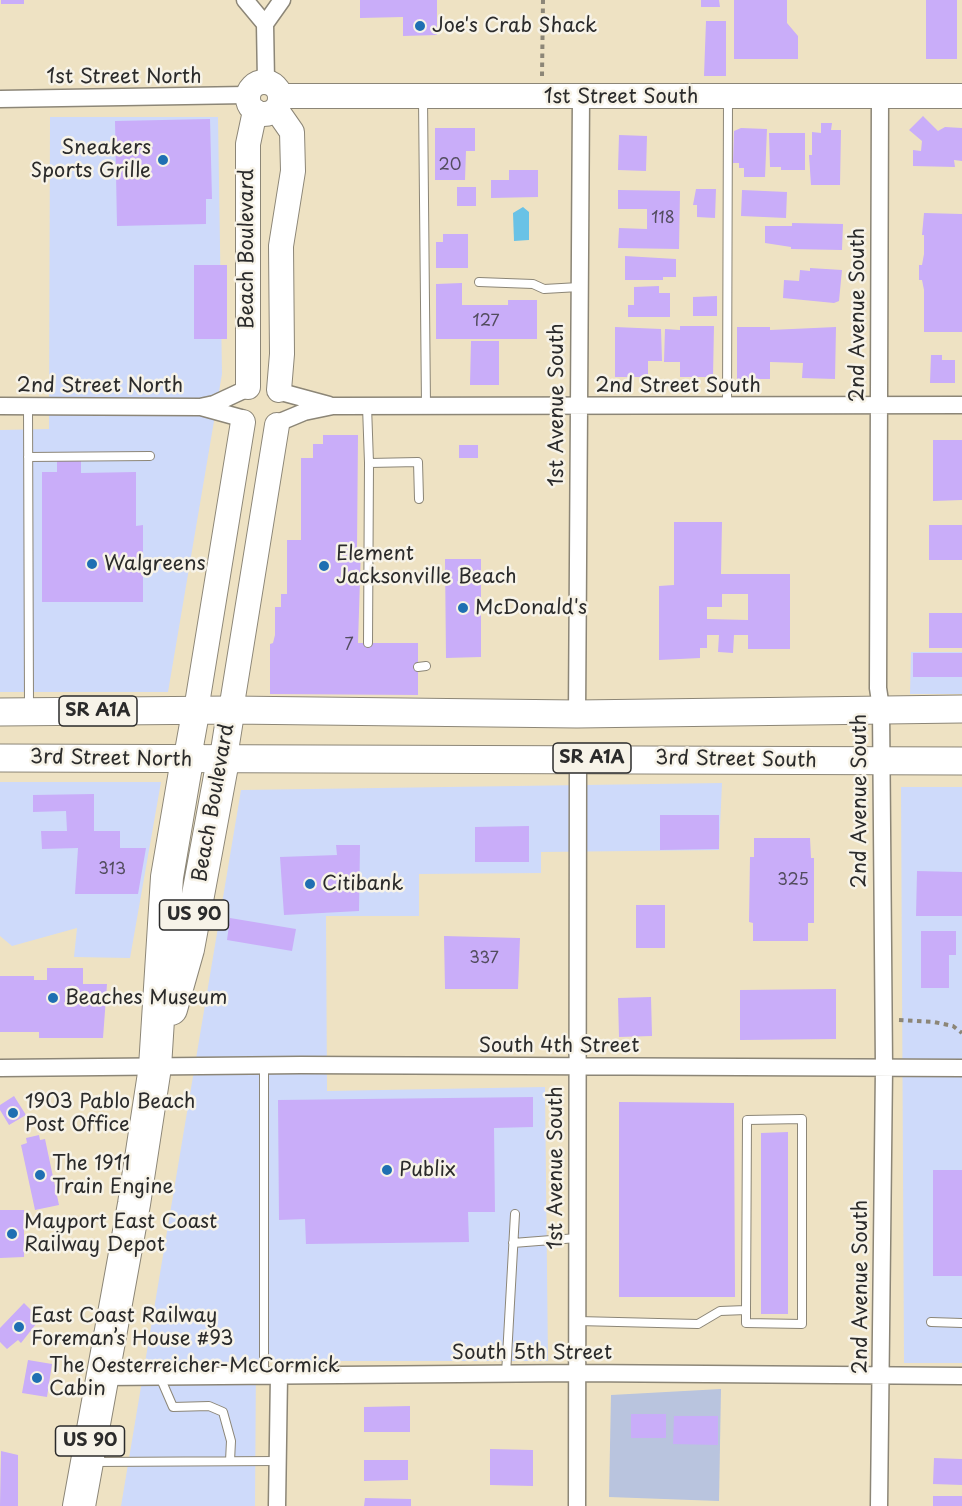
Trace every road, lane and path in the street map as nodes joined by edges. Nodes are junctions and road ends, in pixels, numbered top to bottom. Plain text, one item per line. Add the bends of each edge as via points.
1 (245, 0) edge
2 (282, 0) edge
3 (543, 0) edge
4 (265, 24) junction
5 (540, 82) dead end
6 (880, 96) junction
7 (962, 96) edge
8 (423, 97) junction
9 (581, 97) junction
10 (728, 97) junction
11 (265, 98) junction
12 (0, 99) edge
13 (479, 282) dead end
14 (579, 287) junction
15 (246, 388) junction
16 (280, 391) junction
17 (962, 405) edge
18 (0, 406) edge
19 (28, 406) junction
20 (333, 406) junction
21 (368, 406) junction
22 (879, 406) junction
23 (200, 407) junction
24 (426, 407) junction
25 (727, 407) junction
26 (578, 408) junction
27 (242, 420) junction
28 (279, 424) junction
29 (150, 456) dead end
30 (28, 457) junction
31 (369, 463) junction
32 (419, 499) dead end
33 (368, 643) dead end
34 (881, 708) junction
35 (962, 709) edge
36 (196, 710) junction
37 (231, 710) junction
38 (0, 712) edge
39 (29, 712) junction
40 (577, 714) junction
41 (0, 758) edge
42 (578, 758) junction
43 (187, 760) junction
44 (223, 760) junction
45 (962, 761) edge
46 (880, 762) junction
47 (883, 1020) junction
48 (962, 1033) edge
49 (264, 1065) junction
50 (155, 1067) junction
51 (0, 1068) edge
52 (576, 1068) junction
53 (884, 1068) junction
54 (962, 1068) edge
55 (515, 1214) dead end
56 (577, 1238) junction
57 (513, 1243) junction
58 (746, 1310) junction
59 (578, 1321) junction
60 (931, 1322) dead end
61 (962, 1323) edge
62 (578, 1373) junction
63 (506, 1374) junction
64 (272, 1375) junction
65 (882, 1375) junction
66 (159, 1376) junction
67 (962, 1376) edge
68 (101, 1377) junction
69 (230, 1461) junction
70 (278, 1461) junction
71 (87, 1462) junction
72 (79, 1506) edge
73 (277, 1506) edge
74 (577, 1506) edge
75 (879, 1506) edge

1 - 4 street
2 - 4 street
3 - 5 path
4 - 11 street, Beach Boulevard
6 - 7 street, 1st Street South
6 - 10 street, 1st Street South
6 - 22 street, 2nd Avenue South
8 - 9 street, 1st Street South
8 - 11 street, 1st Street South
8 - 24 lane
9 - 10 street, 1st Street South
9 - 14 street, 1st Avenue South
10 - 25 lane
11 - 12 street, 1st Street North
11 - 15 street, Beach Boulevard via 248,144
11 - 16 street, Beach Boulevard via 292,132 293,171 281,246
13 - 14 lane via 533,284 544,289
14 - 26 street, 1st Avenue South
15 - 16 street via 264,382
15 - 23 street
15 - 27 street via 238,402
16 - 20 street
16 - 28 street via 286,406
17 - 22 street, 2nd Street South
18 - 19 street, 2nd Street North
19 - 23 street, 2nd Street North
19 - 30 lane
20 - 21 street, 2nd Street South
20 - 28 street via 304,412
21 - 24 street, 2nd Street South
21 - 31 lane
22 - 25 street, 2nd Street South
22 - 34 street, 2nd Avenue South
23 - 27 street
24 - 26 street, 2nd Street South
25 - 26 street, 2nd Street South
26 - 40 street, 1st Avenue South
27 - 28 street via 260,431
27 - 36 street, Beach Boulevard
28 - 37 street, Beach Boulevard
29 - 30 lane
30 - 39 lane
31 - 32 lane via 418,462
31 - 33 lane
34 - 35 main road, SR A1A
34 - 40 main road, SR A1A
34 - 46 street, 2nd Avenue South
36 - 37 main road, SR A1A
36 - 39 main road, SR A1A
36 - 43 main road, Beach Boulevard / US 90
37 - 40 main road, SR A1A
37 - 44 main road, Beach Boulevard / US 90
38 - 39 main road, SR A1A
41 - 43 main road, 3rd Street North / SR A1A
42 - 44 main road, 3rd Street South / SR A1A
42 - 46 main road, 3rd Street South / SR A1A
42 - 52 street, 1st Avenue South
43 - 44 main road, 3rd Street North / SR A1A
43 - 50 highway, Beach Boulevard / US 90 via 167,876
44 - 50 highway, Beach Boulevard / US 90 via 188,949
45 - 46 main road, 3rd Street South / SR A1A
46 - 47 street, 2nd Avenue South
47 - 48 path via 934,1022 953,1026
47 - 53 street, 2nd Avenue South
49 - 50 street, South 4th Street
49 - 52 street, South 4th Street
49 - 64 lane
50 - 51 street, South 4th Street
50 - 68 highway, US 90
52 - 53 street, South 4th Street
52 - 56 street, 1st Avenue South
53 - 54 street, South 4th Street
53 - 65 street, 2nd Avenue South
55 - 57 lane
56 - 57 lane
56 - 59 street, 1st Avenue South
57 - 63 lane
58 - 58 lane via 747,1120 802,1119 801,1324 746,1323
58 - 59 lane via 720,1311 698,1324
59 - 62 street, 1st Avenue South
60 - 61 lane
62 - 63 street, South 5th Street
62 - 65 street, South 5th Street
62 - 74 street, 1st Avenue South
63 - 64 street, South 5th Street
64 - 66 street, South 5th Street
64 - 70 street
65 - 67 street, South 5th Street
65 - 75 street, 2nd Avenue South
66 - 68 street, South 5th Street
66 - 69 lane via 173,1407 209,1406 223,1412 231,1441
68 - 71 highway, US 90
69 - 70 lane
69 - 71 lane
70 - 73 street
71 - 72 highway, US 90

